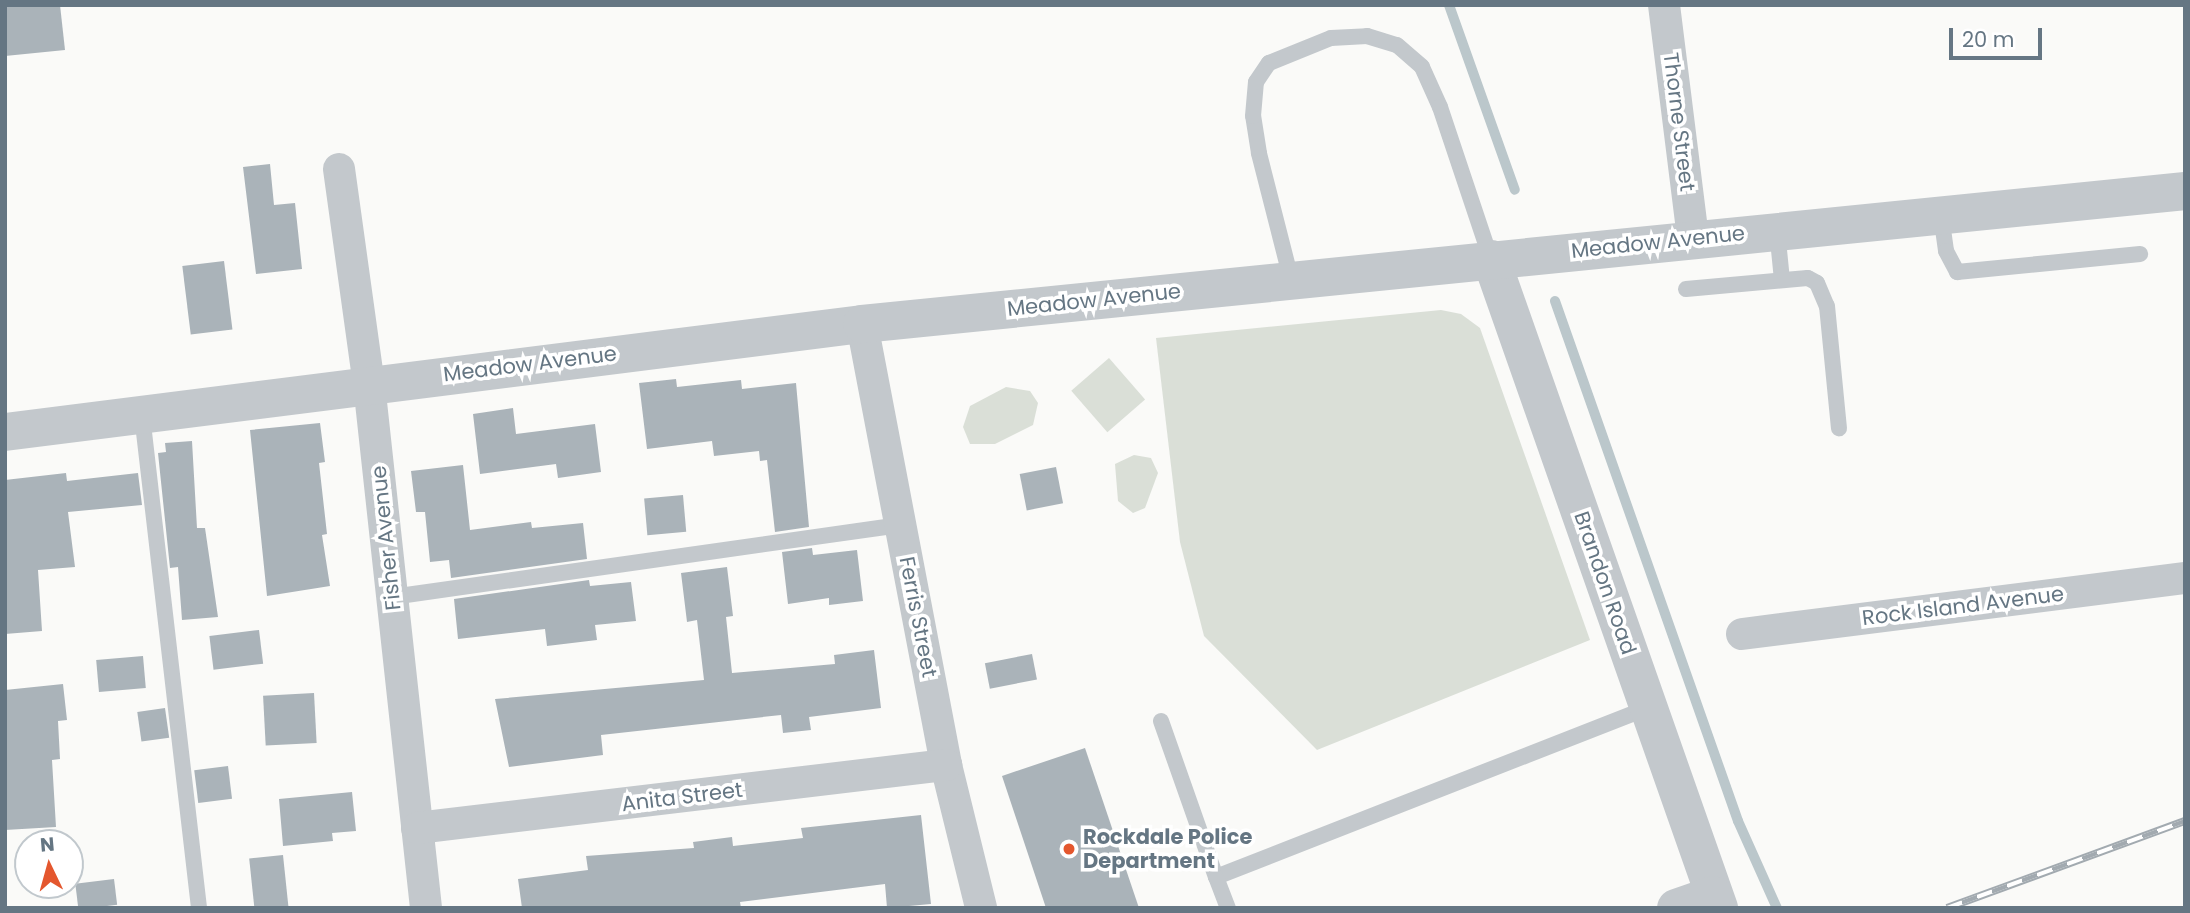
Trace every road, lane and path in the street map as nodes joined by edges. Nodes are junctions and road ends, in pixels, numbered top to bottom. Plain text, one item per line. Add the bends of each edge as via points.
1 (1664, 5) edge
2 (340, 169) dead end
3 (2185, 191) edge
4 (1941, 215) junction
5 (1777, 230) junction
6 (1693, 238) junction
7 (2140, 254) dead end
8 (1491, 259) junction
9 (1292, 279) junction
10 (1782, 280) junction
11 (1686, 289) dead end
12 (862, 324) junction
13 (369, 384) junction
14 (142, 415) junction
15 (1839, 428) dead end
16 (5, 432) edge
17 (900, 525) junction
18 (2185, 578) edge
19 (392, 597) junction
20 (1742, 634) dead end
21 (1648, 708) junction
22 (1161, 721) dead end
23 (946, 765) junction
24 (417, 828) junction
25 (1216, 877) junction
26 (1716, 901) edge
27 (199, 908) edge
28 (426, 908) edge
29 (981, 908) edge
30 (1228, 908) edge
31 (1676, 908) edge

1 - 6 street, Thorne Street
2 - 13 street, Fisher Avenue
3 - 4 street, Meadow Avenue
4 - 5 street, Meadow Avenue
4 - 7 lane via 1946,251 1957,272
5 - 6 street, Meadow Avenue
5 - 10 lane
6 - 8 street, Meadow Avenue
8 - 9 street, Meadow Avenue
8 - 9 lane via 1422,67 1397,45 1367,36 1331,38 1269,63 1256,82 1253,116 1259,153
8 - 21 street, Brandon Road
9 - 12 street, Meadow Avenue
10 - 11 lane
10 - 15 lane via 1808,278 1817,284 1827,306
12 - 13 street, Meadow Avenue
12 - 17 street, Ferris Street
13 - 14 street, Meadow Avenue
13 - 19 street, Fisher Avenue
14 - 16 street, Meadow Avenue
14 - 27 lane
17 - 19 lane
17 - 23 street, Ferris Street
18 - 20 street, Rock Island Avenue
19 - 24 street, Fisher Avenue
21 - 25 lane
21 - 26 street, Brandon Road
22 - 25 lane
23 - 24 street, Anita Street
23 - 29 street, Ferris Street
24 - 28 street, Fisher Avenue
25 - 30 lane
26 - 31 street

